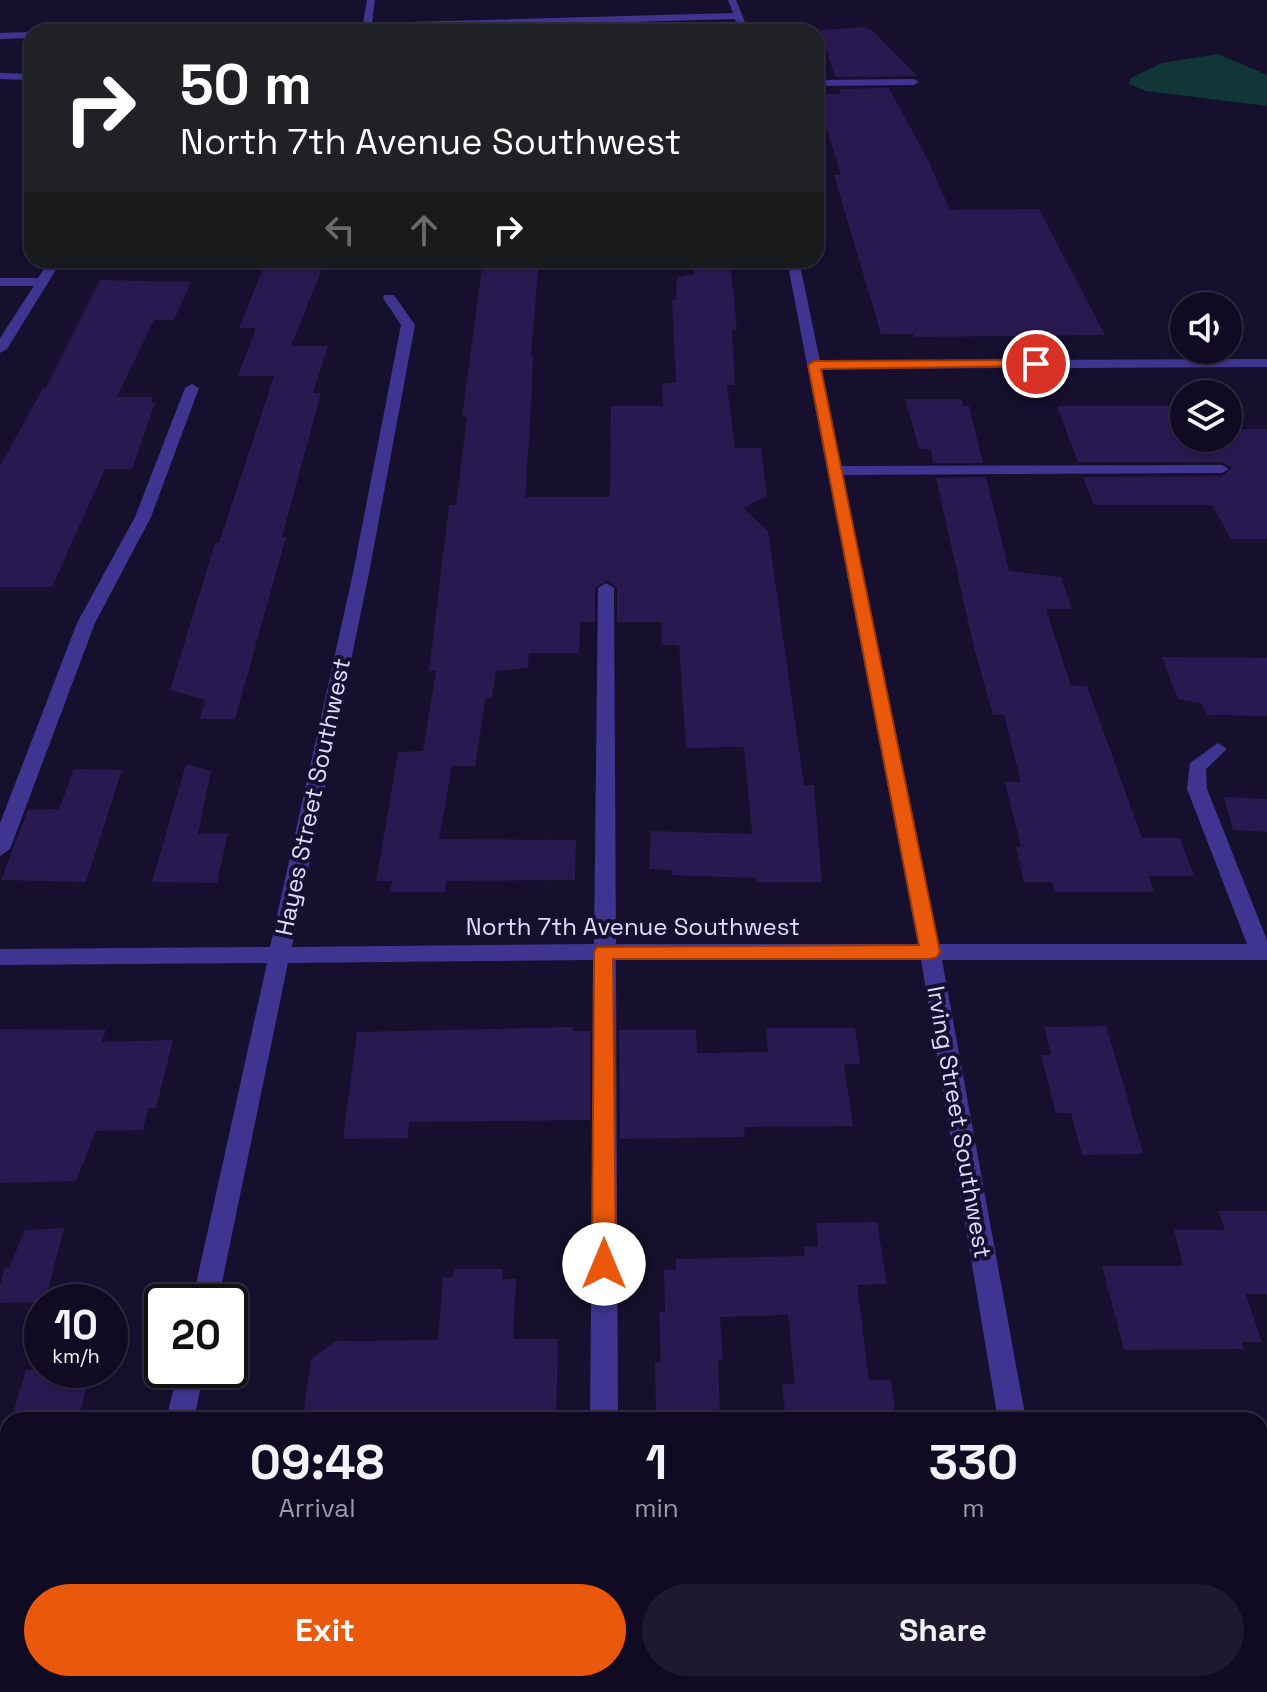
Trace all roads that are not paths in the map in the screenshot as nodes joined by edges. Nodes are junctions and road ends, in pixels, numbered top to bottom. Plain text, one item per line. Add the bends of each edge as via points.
1 (371, 0) edge
2 (732, 0) edge
3 (738, 16) junction
4 (367, 24) edge
5 (468, 24) edge
6 (741, 24) edge
7 (24, 35) edge
8 (0, 36) edge
9 (0, 76) edge
10 (24, 77) edge
11 (914, 82) dead end
12 (824, 83) edge
13 (51, 268) edge
14 (795, 268) edge
15 (0, 282) edge
16 (42, 282) junction
17 (389, 298) dead end
18 (0, 349) edge
19 (1267, 363) edge
20 (814, 365) junction
21 (192, 388) dead end
22 (1222, 469) dead end
23 (833, 471) junction
24 (606, 588) dead end
25 (1218, 749) dead end
26 (0, 849) edge
27 (604, 952) junction
28 (930, 952) junction
29 (1264, 952) edge
30 (279, 955) junction
31 (0, 957) edge
32 (209, 1284) edge
33 (187, 1388) edge
34 (182, 1412) edge
35 (604, 1412) edge
36 (1011, 1412) edge

1 - 4 street
2 - 3 street
3 - 5 street
3 - 6 street
7 - 8 street
9 - 10 street
11 - 12 street
13 - 16 street
14 - 20 street, Irving Street Southwest
15 - 16 street
16 - 18 street
17 - 30 street, Hayes Street Southwest via 408,325
19 - 20 street
20 - 23 street, Irving Street Southwest
21 - 26 street via 143,517 86,623
22 - 23 street
23 - 28 street, Irving Street Southwest
24 - 27 street
25 - 29 street via 1197,767 1197,789
27 - 28 street, North 7th Avenue Southwest
27 - 30 street, North 7th Avenue Southwest
27 - 35 street
28 - 29 street, North 7th Avenue Southwest
28 - 36 street, Irving Street Southwest
30 - 31 street, North 7th Avenue Southwest
30 - 32 street, Hayes Street Southwest
33 - 34 street

